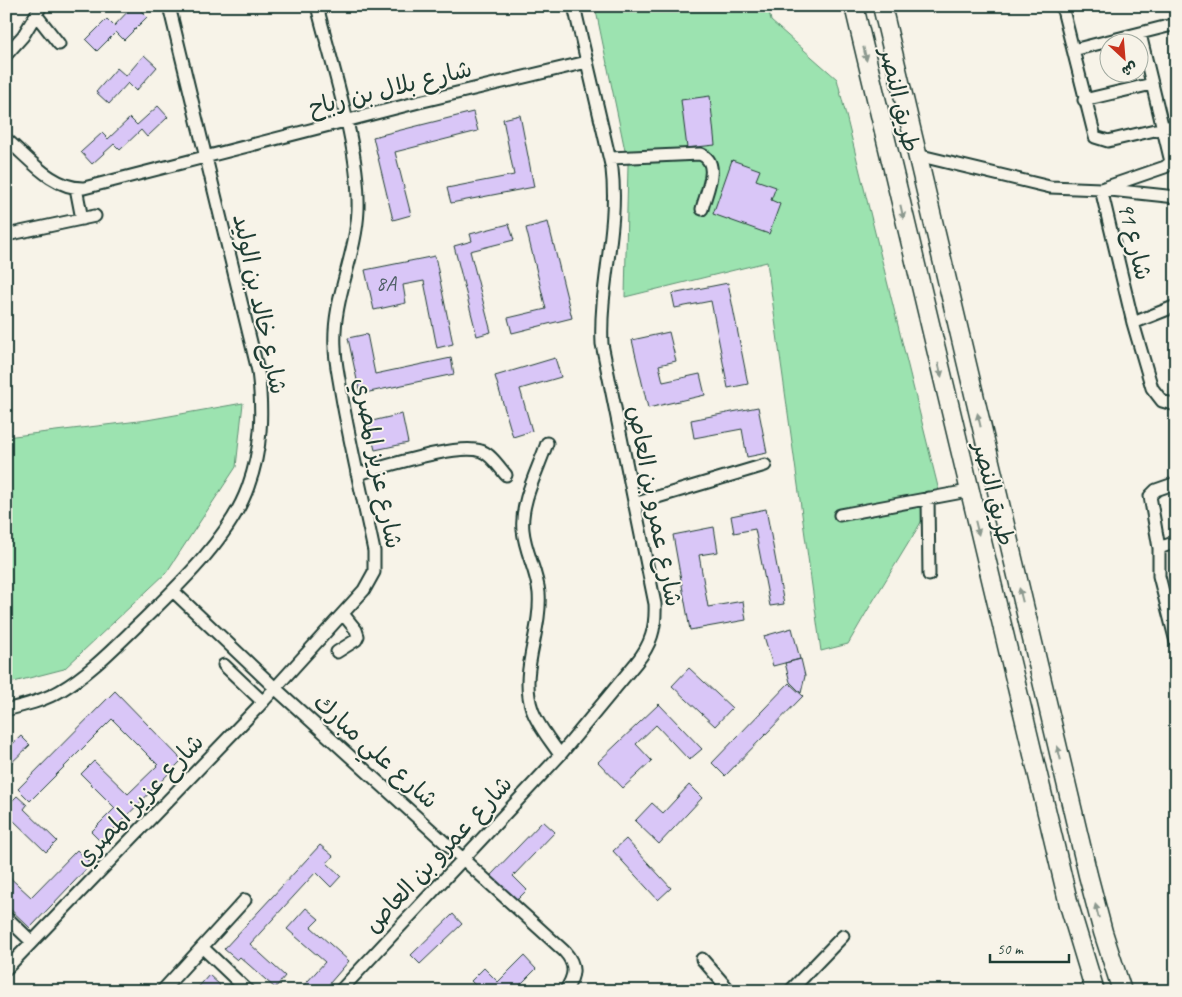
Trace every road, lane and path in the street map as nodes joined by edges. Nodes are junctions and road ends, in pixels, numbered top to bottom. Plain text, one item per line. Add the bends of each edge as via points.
1 (169, 6) edge
2 (318, 6) edge
3 (574, 6) edge
4 (854, 6) edge
5 (882, 6) edge
6 (1062, 6) edge
7 (39, 11) edge
8 (1176, 24) edge
9 (1147, 32) edge
10 (59, 44) dead end
11 (1100, 44) edge
12 (1073, 50) junction
13 (6, 54) edge
14 (587, 62) junction
15 (1150, 76) edge
16 (1152, 84) junction
17 (1084, 100) junction
18 (346, 121) junction
19 (1176, 124) edge
20 (1162, 128) junction
21 (6, 139) edge
22 (917, 155) junction
23 (204, 158) junction
24 (610, 158) junction
25 (76, 188) junction
26 (1101, 189) junction
27 (1176, 197) edge
28 (702, 209) dead end
29 (95, 216) dead end
30 (82, 219) junction
31 (11, 234) dead end
32 (1176, 306) edge
33 (1133, 323) junction
34 (1176, 405) edge
35 (548, 443) dead end
36 (764, 465) dead end
37 (990, 467) junction
38 (964, 472) junction
39 (357, 474) junction
40 (506, 475) dead end
41 (1176, 483) edge
42 (968, 490) junction
43 (928, 498) junction
44 (634, 504) junction
45 (840, 515) dead end
46 (1176, 542) edge
47 (1159, 548) junction
48 (929, 576) dead end
49 (173, 591) junction
50 (343, 614) junction
51 (1176, 642) edge
52 (337, 652) dead end
53 (224, 665) dead end
54 (275, 688) junction
55 (263, 702) junction
56 (6, 710) edge
57 (560, 755) junction
58 (464, 860) junction
59 (246, 900) dead end
60 (6, 916) edge
61 (843, 936) dead end
62 (32, 942) junction
63 (202, 947) junction
64 (702, 959) dead end
65 (6, 969) edge
66 (162, 991) edge
67 (248, 991) edge
68 (340, 991) edge
69 (565, 991) edge
70 (730, 991) edge
71 (790, 991) edge
72 (1095, 991) edge
73 (1122, 991) edge

1 - 23 street, شارع خالد بن الوليد
2 - 18 street, شارع عزيز المصري
3 - 14 street, شارع عمرو بن العاص
4 -> 38 highway, طريق النصر
5 - 22 highway, طريق النصر
6 - 12 street
7 - 10 street
7 - 13 street
8 - 9 street
11 - 12 street
12 - 17 street
14 - 18 street, شارع بلال بن رباح
14 - 24 street, شارع عمرو بن العاص
15 - 16 street, شارع 91
16 - 17 street
16 - 20 street, شارع 91
17 - 20 street via 1092,133 1099,140 1108,141
18 - 23 street, شارع بلال بن رباح
18 - 39 street, شارع عزيز المصري via 358,209 353,246 336,312 335,350
19 - 20 street
20 - 26 street, شارع 91 via 1171,158 1168,165
21 - 25 street via 59,184
22 - 26 street via 1022,182 1067,190
37 -> 22 highway, طريق النصر
23 - 25 street, شارع بلال بن رباح via 94,187
23 - 49 street, شارع خالد بن الوليد via 258,371 261,428 255,466 234,518
24 - 28 street via 705,156 712,168
24 - 44 street, شارع عمرو بن العاص via 615,194 601,307 602,344
25 - 30 street
26 - 27 street
26 - 33 street, شارع 91
29 - 30 street
30 - 31 street
32 - 33 street
33 - 34 street, شارع 91 via 1152,388 1162,401
35 - 57 street via 524,511 526,548 539,593 528,680 532,710
36 - 44 street
37 - 38 highway
73 -> 37 highway, طريق النصر via 1093,894
38 - 42 highway, طريق النصر
39 - 40 street via 464,448 483,451
39 - 50 street, شارع عزيز المصري via 376,563 370,581
41 - 47 street via 1156,490 1150,496
42 - 43 street
42 -> 72 highway, طريق النصر via 1069,905
43 - 45 street
43 - 48 street
44 - 57 street, شارع عمرو بن العاص via 655,604 652,636 646,651
46 - 47 street
47 - 51 street via 1159,576
49 - 54 street, شارع علي مبارك
49 - 56 street, شارع خالد بن الوليد via 84,675 59,692
50 - 52 street via 358,636
50 - 54 street, شارع عزيز المصري
53 - 55 street
54 - 55 street, شارع عزيز المصري
54 - 58 street, شارع علي مبارك
55 - 62 street, شارع عزيز المصري
57 - 58 street, شارع عمرو بن العاص via 498,819
58 - 68 street, شارع عمرو بن العاص
58 - 69 street, شارع علي مبارك via 571,959 573,979
59 - 63 street
60 - 62 street
61 - 71 street
62 - 65 street, شارع عزيز المصري
63 - 66 street
63 - 67 street
64 - 70 street

